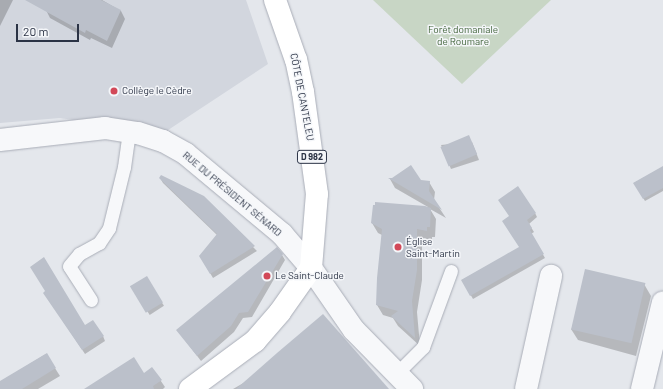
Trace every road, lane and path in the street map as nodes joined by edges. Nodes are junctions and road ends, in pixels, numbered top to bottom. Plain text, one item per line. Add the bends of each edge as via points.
1 (275, 0) edge
2 (129, 131) junction
3 (0, 140) edge
4 (311, 268) junction
5 (451, 271) dead end
6 (551, 276) dead end
7 (91, 300) dead end
8 (663, 302) edge
9 (397, 373) junction
10 (190, 389) edge
11 (412, 389) edge
12 (526, 389) edge
13 (642, 389) edge

1 - 4 main road, CÔTE DE CANTELEU / D 982 via 296,60 317,194
2 - 3 street, RUE DU PRÉSIDENT SÉNARD via 90,128
2 - 4 street, RUE DU PRÉSIDENT SÉNARD via 163,141 186,154 282,234
2 - 7 lane via 124,166 109,228 99,242 80,254 69,266
4 - 9 street, RUE DU PRÉSIDENT SÉNARD via 354,330
4 - 10 main road via 280,312 255,341
5 - 9 lane via 423,347
6 - 12 street
8 - 13 street
9 - 11 street, RUE DU PRÉSIDENT SÉNARD

